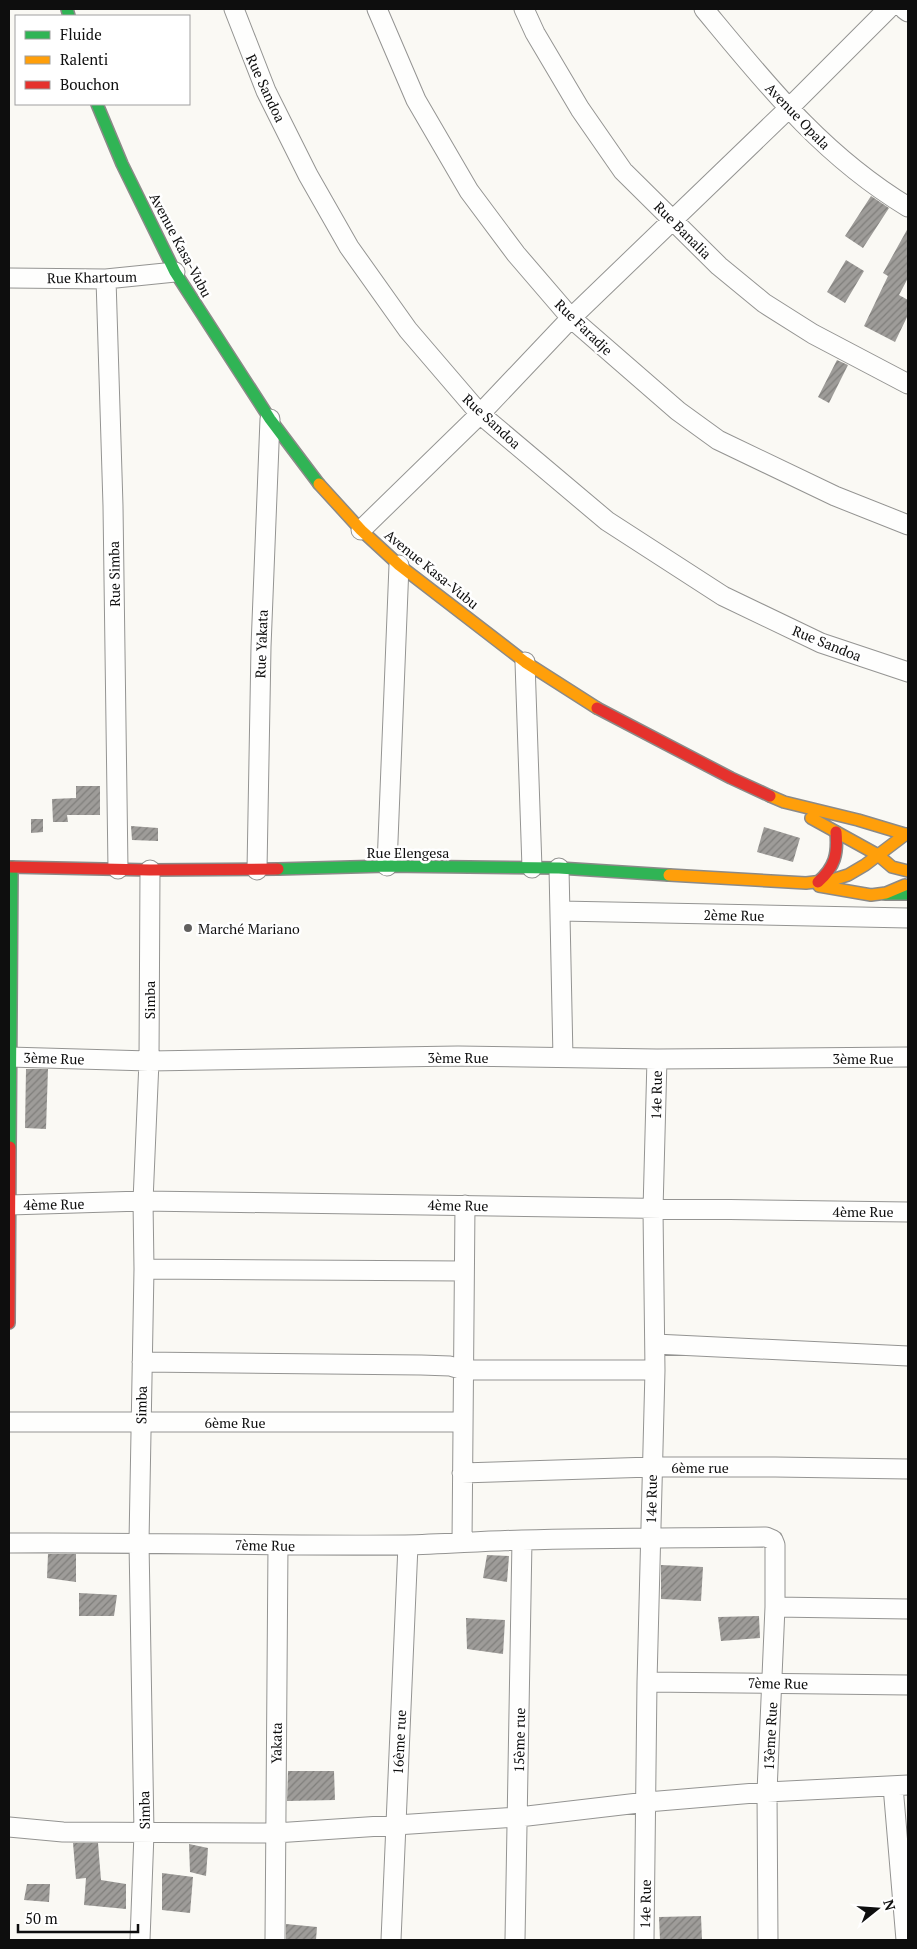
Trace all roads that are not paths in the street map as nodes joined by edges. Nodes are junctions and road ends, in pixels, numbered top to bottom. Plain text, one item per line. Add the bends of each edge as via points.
1 (234, 9) edge
2 (377, 9) edge
3 (524, 9) edge
4 (704, 9) edge
5 (888, 9) edge
6 (904, 9) edge
7 (908, 12) edge
8 (97, 105) edge
9 (788, 109) junction
10 (908, 207) edge
11 (672, 220) junction
12 (175, 272) junction
13 (9, 278) edge
14 (106, 279) junction
15 (571, 318) junction
16 (908, 384) edge
17 (480, 414) junction
18 (270, 419) junction
19 (908, 525) edge
20 (361, 530) junction
21 (398, 565) junction
22 (526, 662) junction
23 (908, 672) edge
24 (784, 802) junction
25 (836, 832) junction
26 (907, 834) edge
27 (878, 855) junction
28 (387, 866) junction
29 (10, 867) edge
30 (532, 868) junction
31 (559, 868) junction
32 (118, 869) junction
33 (150, 870) junction
34 (257, 870) junction
35 (908, 870) edge
36 (812, 882) junction
37 (908, 883) edge
38 (885, 894) junction
39 (908, 894) edge
40 (560, 912) junction
41 (908, 918) edge
42 (10, 1056) edge
43 (908, 1057) edge
44 (563, 1058) junction
45 (657, 1059) junction
46 (149, 1061) junction
47 (144, 1201) junction
48 (10, 1205) edge
49 (465, 1205) junction
50 (654, 1210) junction
51 (908, 1212) edge
52 (144, 1269) junction
53 (464, 1271) junction
54 (9, 1323) edge
55 (655, 1344) junction
56 (908, 1356) edge
57 (142, 1362) junction
58 (463, 1370) junction
59 (655, 1370) junction
60 (9, 1422) edge
61 (462, 1422) junction
62 (141, 1423) junction
63 (652, 1467) junction
64 (908, 1469) edge
65 (462, 1473) junction
66 (766, 1537) joint
67 (651, 1538) junction
68 (522, 1540) junction
69 (139, 1542) junction
70 (462, 1542) junction
71 (9, 1543) edge
72 (278, 1545) junction
73 (408, 1545) junction
74 (775, 1607) junction
75 (908, 1609) edge
76 (647, 1682) junction
77 (772, 1683) junction
78 (908, 1685) edge
79 (901, 1785) edge
80 (767, 1792) junction
81 (647, 1802) junction
82 (518, 1817) junction
83 (395, 1824) junction
84 (9, 1827) edge
85 (144, 1833) junction
86 (275, 1833) junction
87 (140, 1940) edge
88 (275, 1940) edge
89 (391, 1940) edge
90 (515, 1940) edge
91 (644, 1940) edge
92 (768, 1940) edge
93 (906, 1940) edge

1 - 17 street, Rue Sandoa via 266,91 349,247 408,330
2 - 15 street, Rue Faradje via 416,100 468,191
3 - 11 street, Rue Banalia via 580,109 623,171
4 - 9 street, Avenue Opala
5 - 9 street
6 - 7 street
8 - 12 street, Avenue Kasa-Vubu via 122,164
9 - 10 street, Avenue Opala via 829,150
9 - 11 street
11 - 15 street
11 - 16 street, Rue Banalia via 719,266 764,303 813,334
12 - 14 street, Rue Khartoum
12 - 18 street, Avenue Kasa-Vubu
13 - 14 street, Rue Khartoum
14 - 32 street, Rue Simba
15 - 17 street
15 - 19 street, Rue Faradje via 678,411 718,440 835,496
17 - 20 street
17 - 23 street, Rue Sandoa via 607,520 723,596 821,643
18 - 20 street, Avenue Kasa-Vubu via 316,480
18 - 34 street, Rue Yakata
20 - 21 street, Avenue Kasa-Vubu
21 - 22 street, Avenue Kasa-Vubu
21 - 28 street
22 - 24 street, Avenue Kasa-Vubu via 605,713
22 - 30 street
24 - 25 street
24 - 26 street, Avenue Kasa-Vubu
25 - 27 street
25 - 36 street via 837,858 828,874
26 - 27 street
27 - 35 street via 892,866
27 - 36 street via 846,876
28 - 30 street, Rue Elengesa
28 - 34 street, Rue Elengesa
29 - 32 street, Rue Elengesa
29 - 42 street
30 - 31 street, Rue Elengesa
31 - 36 street, Rue Elengesa
31 - 40 street
32 - 33 street, Rue Elengesa
33 - 34 street, Rue Elengesa
33 - 46 street, Simba
36 - 38 street via 853,893
37 - 38 street
38 - 39 street
40 - 41 street, 2ème Rue
40 - 44 street
42 - 46 street, 3ème Rue
42 - 48 street
43 - 45 street, 3ème Rue
44 - 45 street, 3ème Rue
44 - 46 street, 3ème Rue via 458,1056
45 - 50 street, 14e Rue
46 - 47 street, Simba
47 - 48 street, 4ème Rue
47 - 49 street, 4ème Rue
47 - 52 street, Simba
48 - 54 street
49 - 50 street, 4ème Rue
49 - 53 street
50 - 51 street, 4ème Rue
50 - 55 street, 14e Rue
52 - 53 street
52 - 57 street, Simba
53 - 58 street
55 - 56 street
55 - 59 street, 14e Rue
57 - 58 street via 421,1364
57 - 62 street, Simba
58 - 59 street
58 - 61 street
59 - 63 street, 14e Rue
60 - 62 street, 6ème Rue
61 - 62 street, 6ème Rue
61 - 65 street
62 - 69 street, Simba
63 - 64 street, 6ème rue
63 - 65 street, 6ème rue
63 - 67 street, 14e Rue
65 - 70 street
66 - 67 street, 7ème Rue
66 - 74 street, 13ème Rue via 775,1545
67 - 68 street, 7ème Rue
67 - 76 street, 14e Rue
68 - 70 street, 7ème Rue
68 - 82 street, 15ème rue
69 - 71 street, 7ème Rue
69 - 72 street, 7ème Rue
69 - 85 street, Simba
70 - 73 street, 7ème Rue
72 - 73 street, 7ème Rue
72 - 86 street, Yakata
73 - 83 street, 16ème rue
74 - 75 street
74 - 77 street, 13ème Rue
76 - 77 street, 7ème Rue
76 - 81 street, 14e Rue
77 - 78 street, 7ème Rue
77 - 80 street, 13ème Rue
79 - 80 street
79 - 93 street
80 - 81 street
80 - 92 street, 13ème Rue
81 - 82 street
81 - 91 street, 14e Rue
82 - 83 street
82 - 90 street, 15ème rue
83 - 86 street
83 - 89 street, 16ème rue
84 - 85 street via 63,1832
85 - 86 street
85 - 87 street, Simba
86 - 88 street, Yakata

